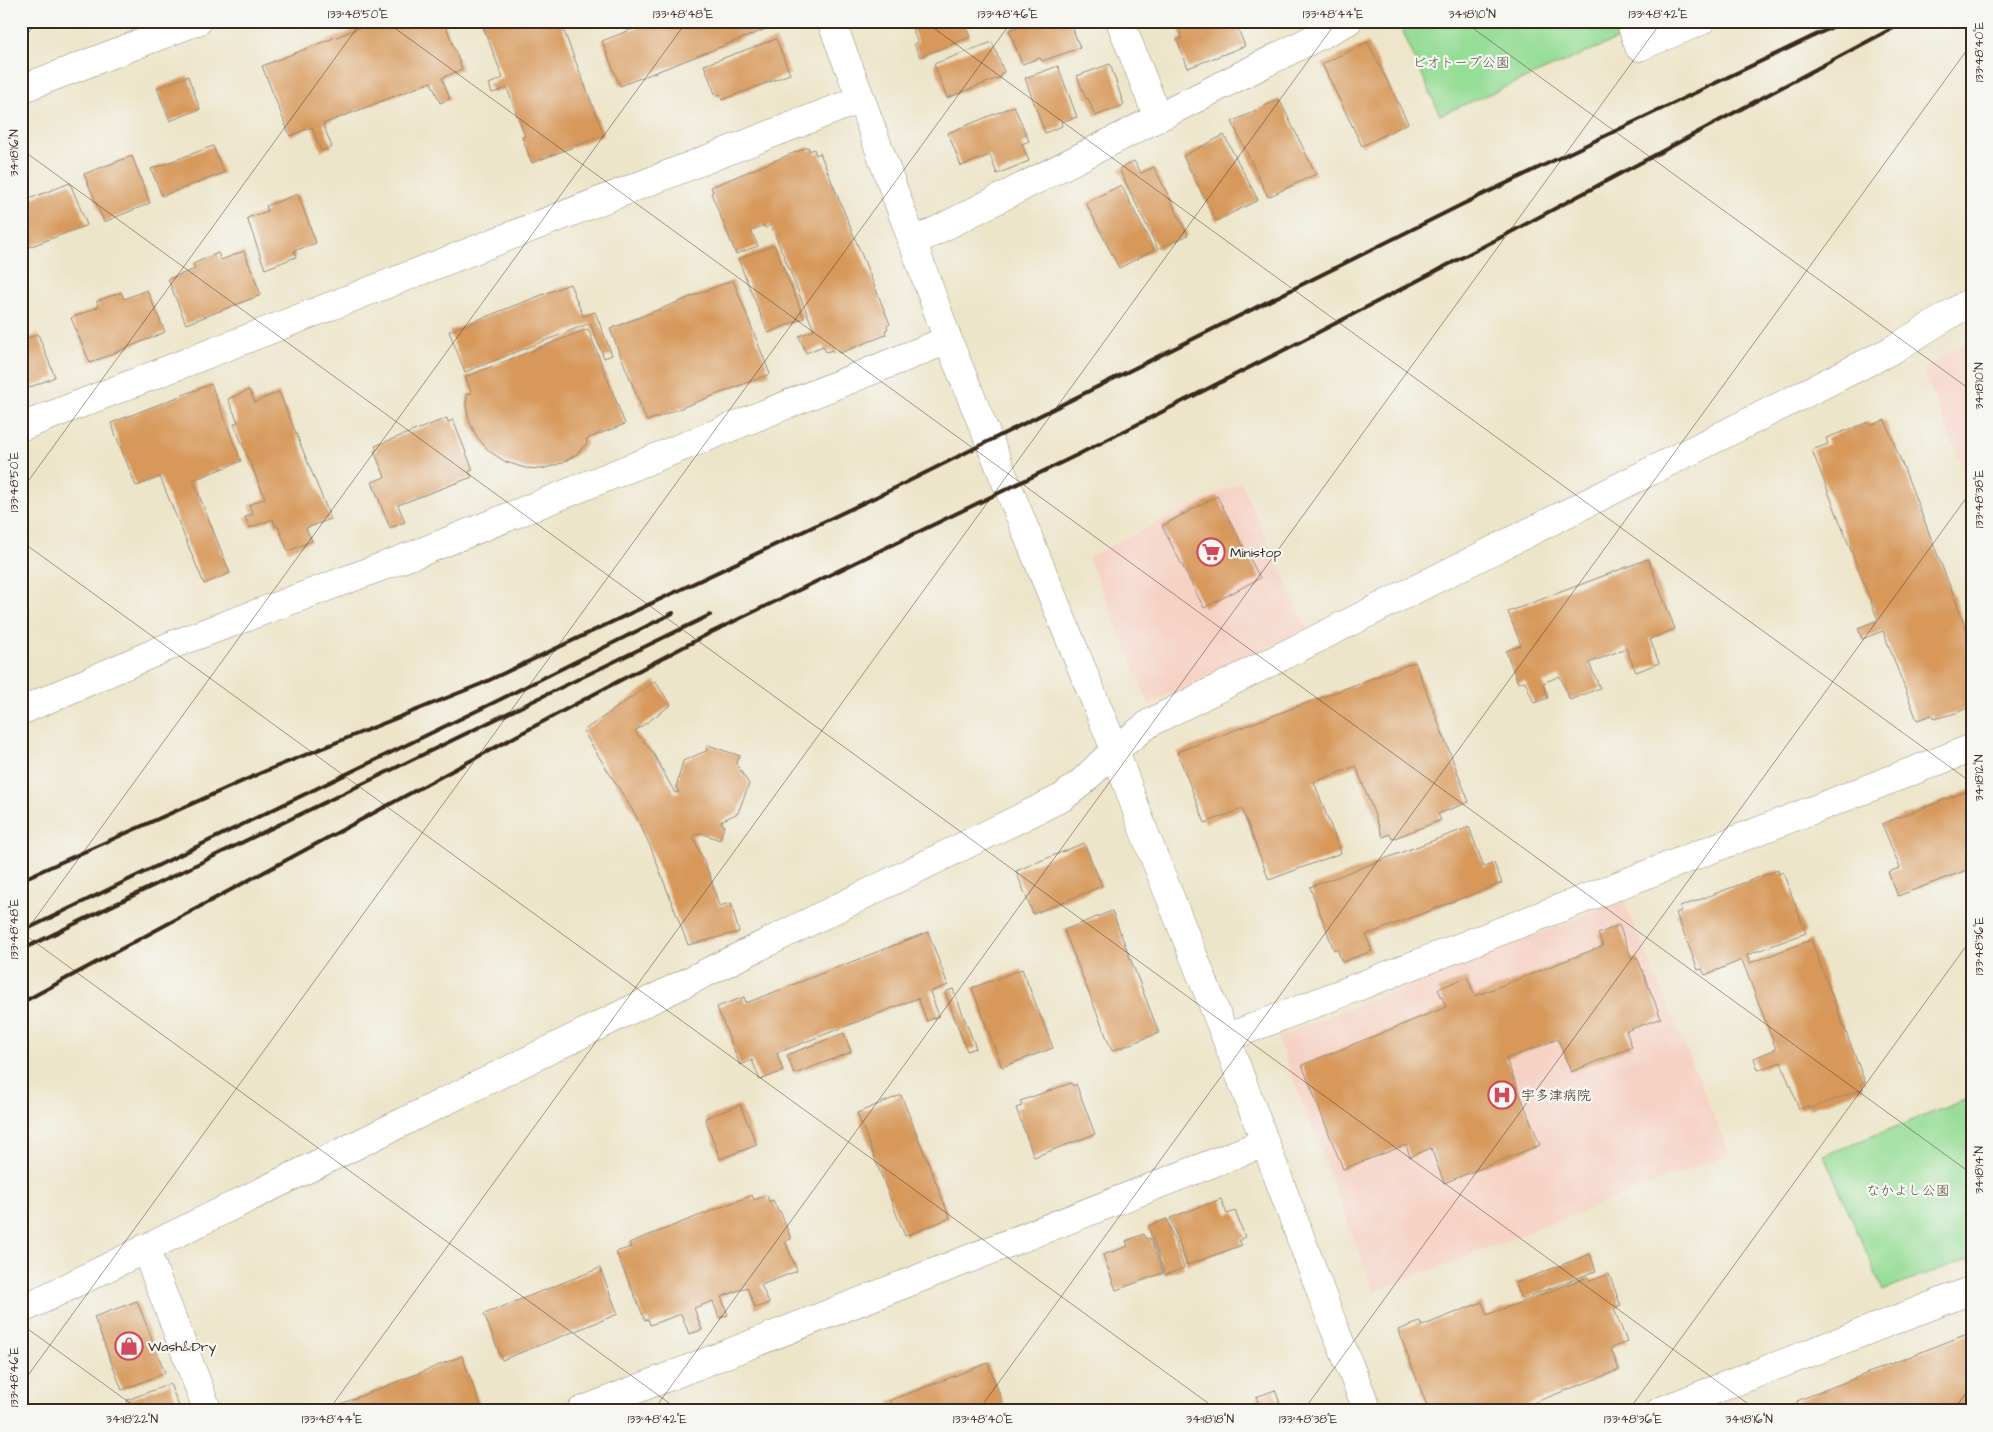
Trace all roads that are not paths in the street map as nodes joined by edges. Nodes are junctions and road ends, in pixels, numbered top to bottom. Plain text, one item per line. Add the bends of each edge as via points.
1 (198, 21) edge
2 (831, 21) edge
3 (1120, 21) edge
4 (1348, 21) edge
5 (1630, 21) edge
6 (1701, 21) edge
7 (21, 89) edge
8 (861, 99) junction
9 (1158, 118) junction
10 (912, 243) junction
11 (1972, 301) edge
12 (948, 340) junction
13 (21, 427) edge
14 (21, 710) edge
15 (1972, 748) edge
16 (1115, 750) junction
17 (1226, 1038) junction
18 (1264, 1143) junction
19 (145, 1248) junction
20 (1972, 1290) edge
21 (21, 1310) edge
22 (208, 1411) edge
23 (581, 1411) edge
24 (1368, 1411) edge
25 (1660, 1411) edge

1 - 7 street
2 - 8 street
3 - 9 street
4 - 9 street
5 - 6 street via 1639,47
8 - 10 street
8 - 13 street
9 - 10 street
10 - 12 street
11 - 16 street via 1892,350 1150,722
12 - 14 street via 421,552 172,644
12 - 16 street
15 - 17 street
16 - 17 street
16 - 19 street via 1063,797
17 - 18 street
18 - 23 street
18 - 24 street
19 - 21 street
19 - 22 street
20 - 25 street

